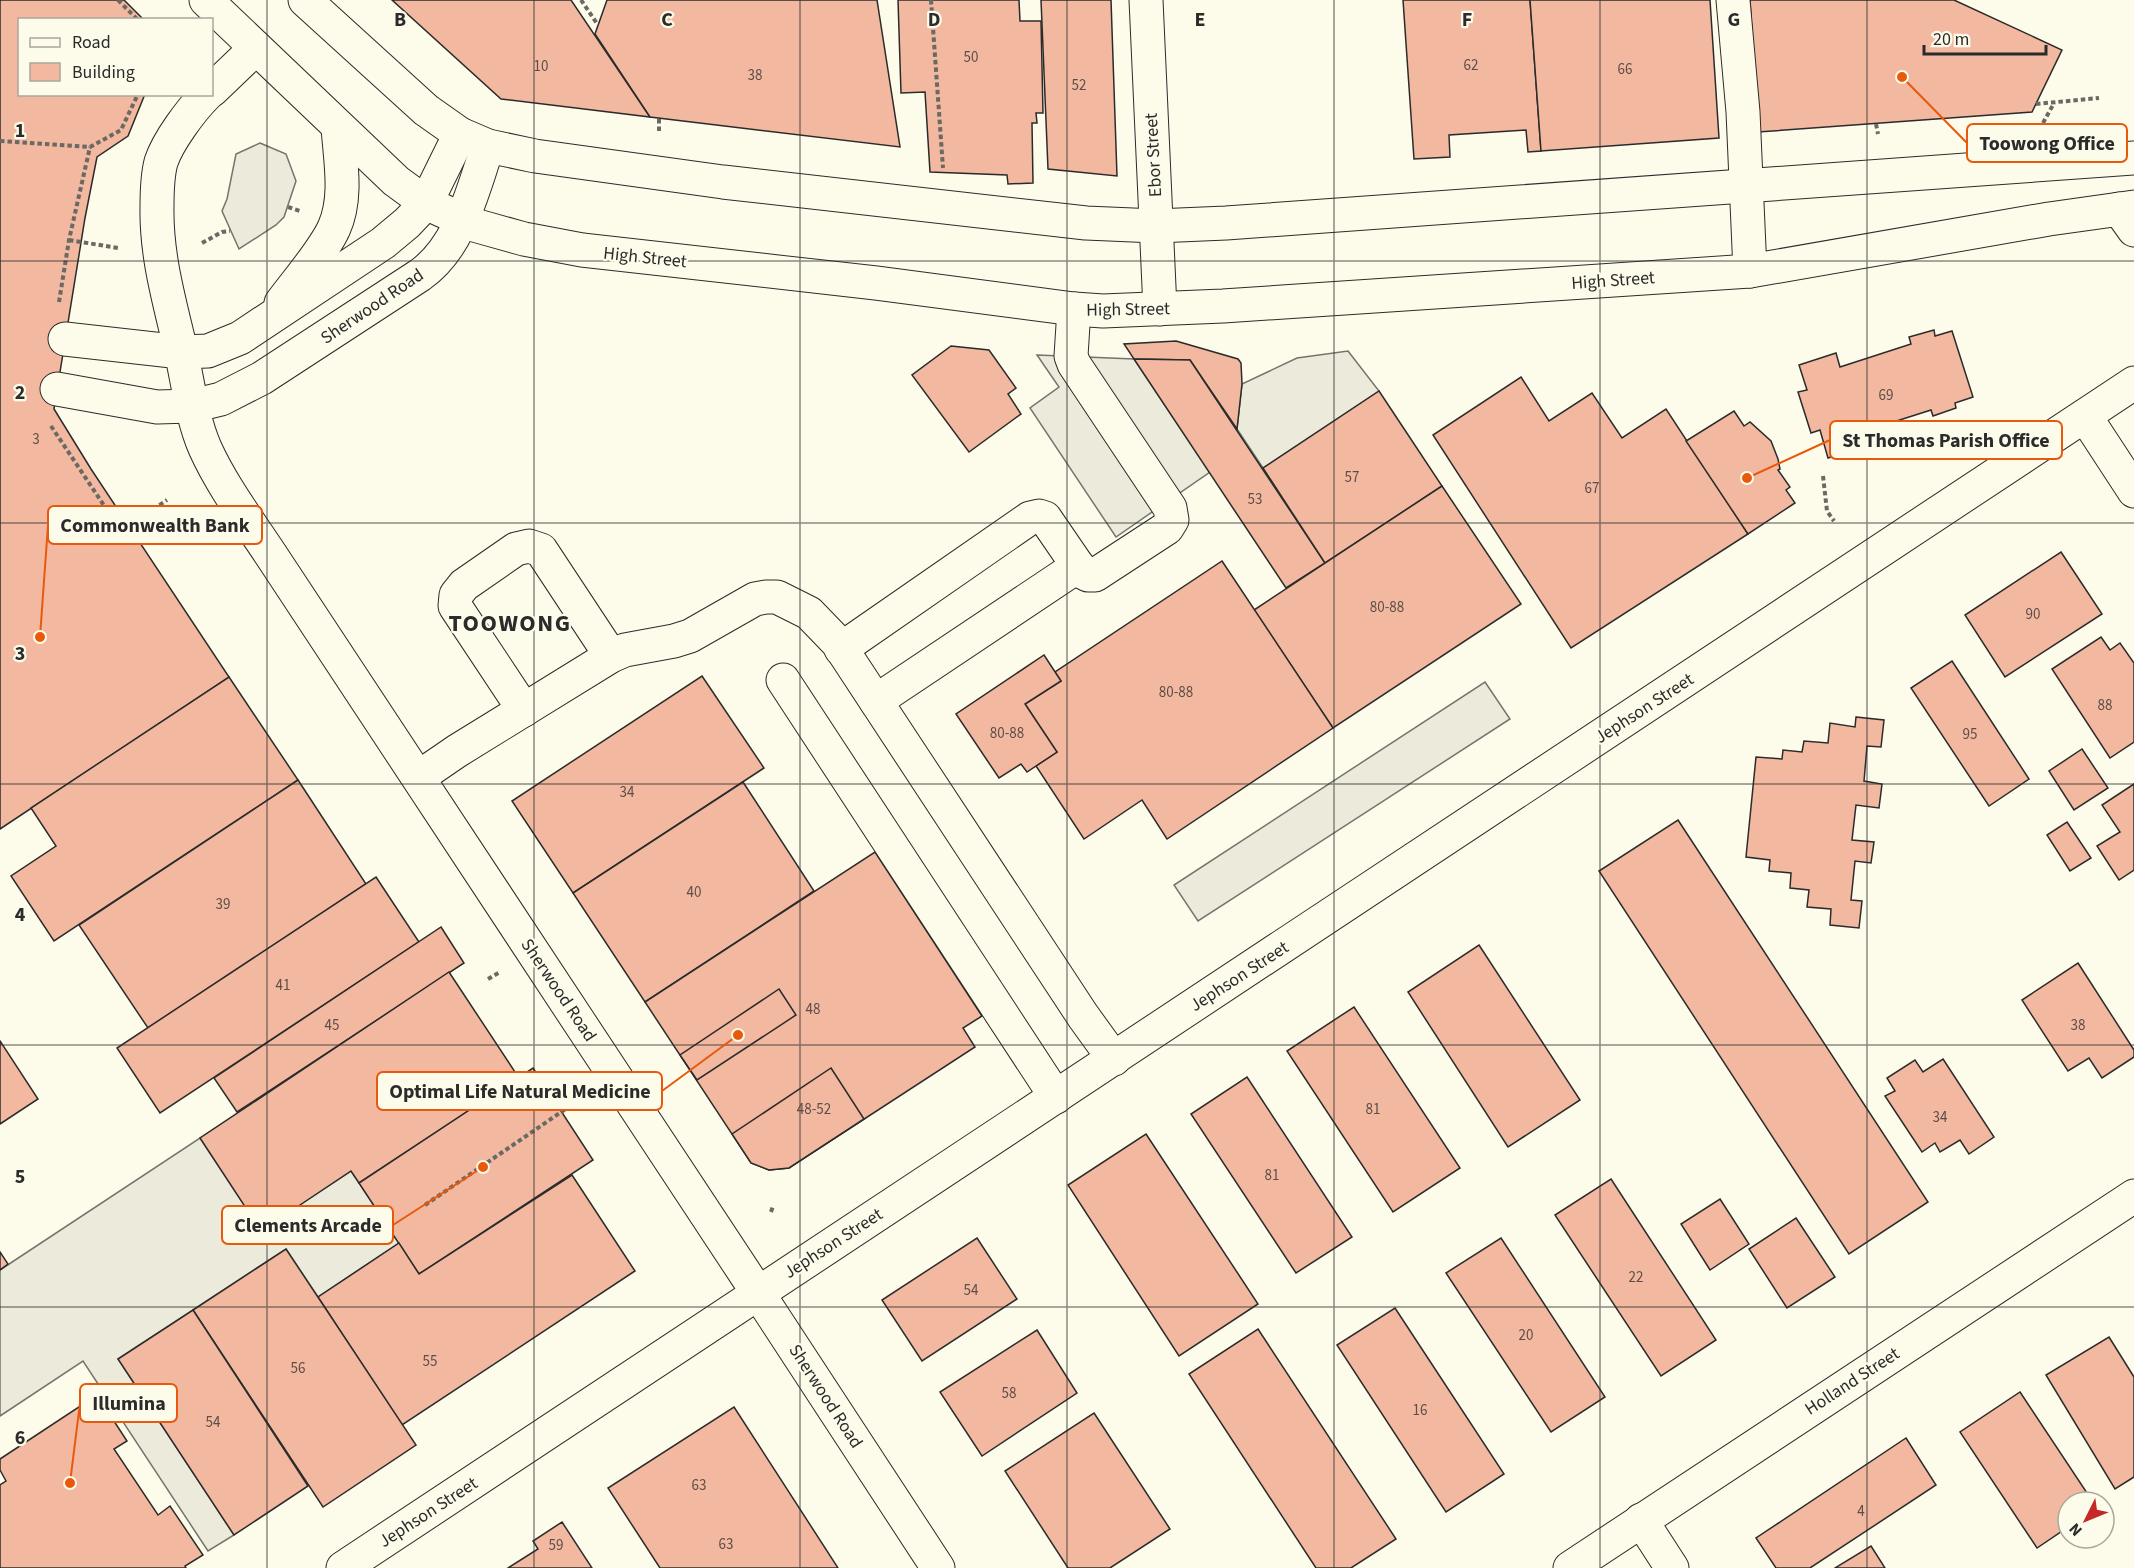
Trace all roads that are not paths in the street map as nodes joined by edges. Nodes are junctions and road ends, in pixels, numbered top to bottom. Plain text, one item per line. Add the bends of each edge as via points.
1 (206, 0) edge
2 (305, 0) edge
3 (1146, 0) edge
4 (1733, 0) edge
5 (256, 48) junction
6 (213, 89) edge
7 (205, 96) edge
8 (338, 127) junction
9 (474, 140) junction
10 (2134, 158) edge
11 (1745, 187) junction
12 (426, 203) junction
13 (2129, 215) edge
14 (461, 220) junction
15 (1156, 226) junction
16 (1750, 270) junction
17 (1074, 309) junction
18 (1160, 309) junction
19 (268, 321) junction
20 (65, 339) dead end
21 (181, 352) junction
22 (2134, 383) edge
23 (57, 389) dead end
24 (192, 406) junction
25 (2085, 416) junction
26 (2134, 491) edge
27 (1078, 566) junction
28 (841, 649) junction
29 (611, 656) junction
30 (783, 680) dead end
31 (876, 701) junction
32 (524, 710) junction
33 (419, 777) junction
34 (1114, 1059) junction
35 (1056, 1097) junction
36 (2134, 1196) edge
37 (758, 1293) junction
38 (1641, 1520) junction
39 (343, 1568) edge
40 (939, 1568) edge
41 (1570, 1568) edge
42 (1672, 1568) edge

1 - 5 main road, High Street
2 - 9 main road via 426,110
3 - 15 main road, Ebor Street
4 - 11 main road
5 - 6 main road
5 - 8 main road, High Street
7 - 21 main road, Sherwood Road via 179,129 162,161 157,190 160,266
8 - 12 main road, High Street
8 - 19 main road via 342,195 334,228
9 - 12 main road
9 - 14 main road, Sherwood Road
9 - 15 main road via 535,156 713,181 1086,223
10 - 11 main road
11 - 15 main road
11 - 16 main road
12 - 14 main road, High Street
12 - 19 main road via 392,237
13 - 16 main road, High Street
14 - 17 main road, High Street via 513,236 582,250
14 - 24 main road, Sherwood Road via 444,252 420,275 248,387
15 - 18 main road, Ebor Street
16 - 18 main road, High Street
17 - 18 main road, High Street
17 - 27 main road via 1074,364 1170,508 1172,520 1167,528 1095,575 1088,576
19 - 21 main road via 218,348
20 - 21 main road
21 - 24 main road, Sherwood Road
22 - 25 main road, Jephson Street
23 - 24 main road via 140,405
24 - 33 main road, Sherwood Road via 204,446 218,472
25 - 26 main road
25 - 34 main road, Jephson Street
27 - 28 main road via 1045,518 1030,518
27 - 31 main road
28 - 29 main road via 809,613 777,597 766,597 755,599 690,636
28 - 31 main road
29 - 32 main road
29 - 32 main road via 541,550 529,546 516,549 464,585 456,595 455,606
30 - 35 main road
31 - 34 main road
32 - 33 main road
33 - 37 main road, Sherwood Road
34 - 35 main road, Jephson Street
35 - 37 main road, Jephson Street
36 - 38 main road, Holland Street
37 - 39 main road, Jephson Street
37 - 40 main road, Sherwood Road
38 - 41 main road, Holland Street
38 - 42 main road

